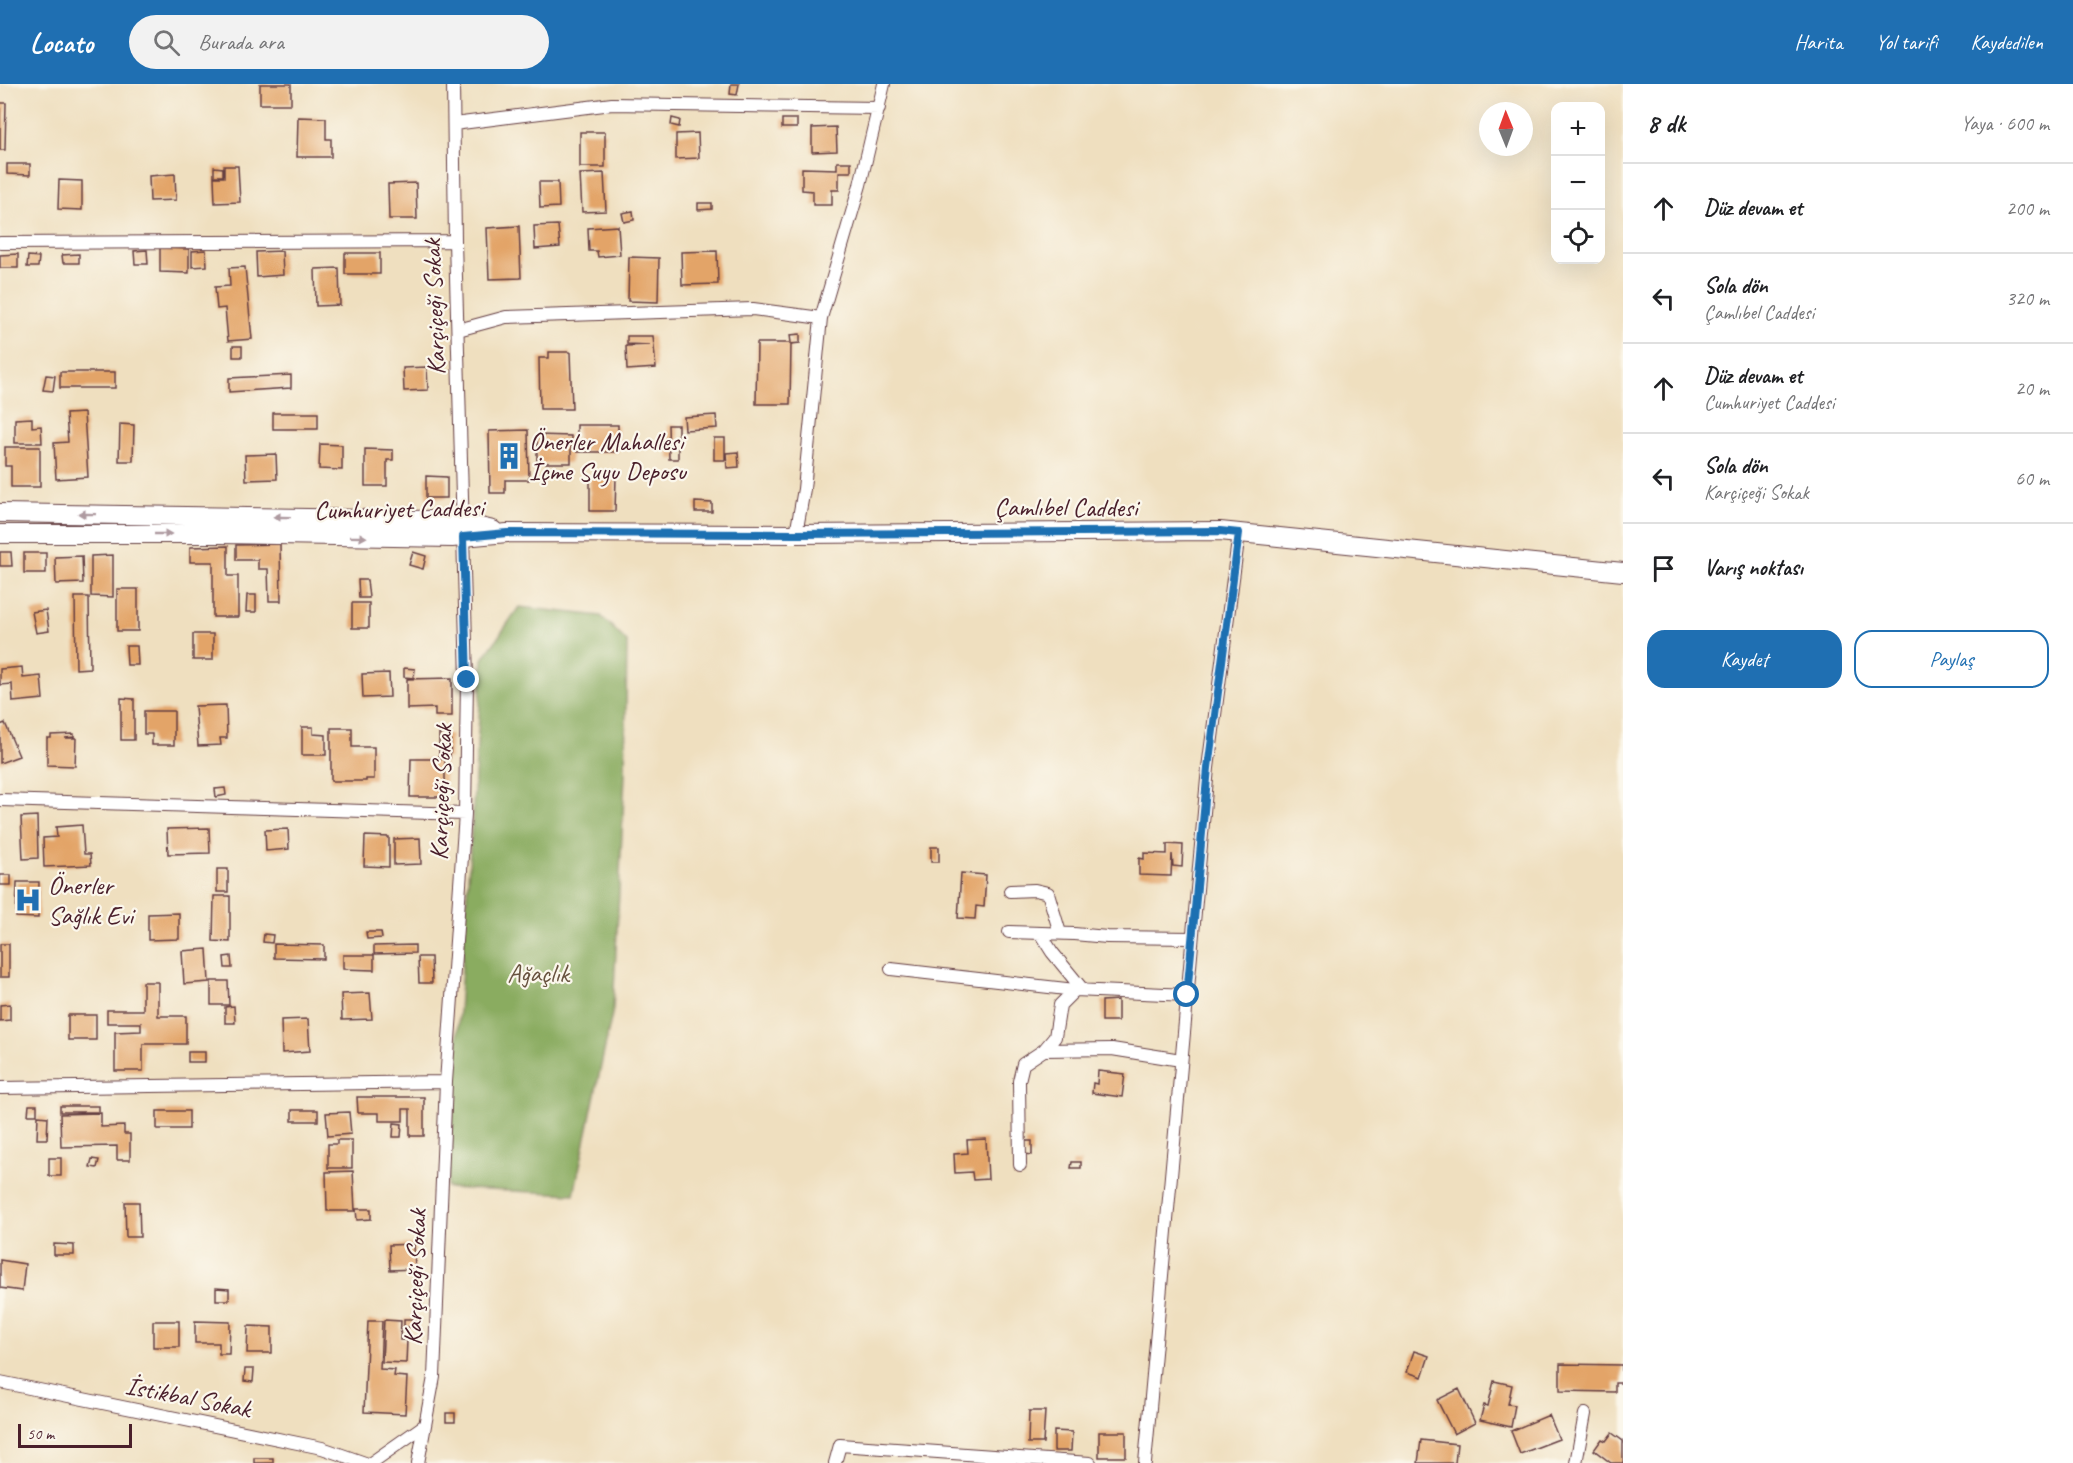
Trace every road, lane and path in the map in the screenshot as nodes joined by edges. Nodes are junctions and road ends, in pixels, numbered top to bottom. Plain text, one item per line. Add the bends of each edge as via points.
1 (453, 84) edge
2 (884, 84) edge
3 (879, 108) junction
4 (454, 124) junction
5 (455, 241) junction
6 (0, 243) edge
7 (821, 318) junction
8 (458, 330) junction
9 (0, 513) edge
10 (463, 530) junction
11 (507, 533) joint
12 (1239, 533) junction
13 (0, 534) edge
14 (796, 534) junction
15 (1623, 572) edge
16 (0, 800) edge
17 (465, 814) junction
18 (1010, 891) dead end
19 (1009, 932) dead end
20 (1040, 933) junction
21 (1060, 933) junction
22 (1192, 938) junction
23 (891, 969) dead end
24 (1079, 990) junction
25 (1187, 995) junction
26 (1044, 1050) junction
27 (1181, 1060) junction
28 (446, 1082) junction
29 (0, 1088) edge
30 (1020, 1165) dead end
31 (0, 1382) edge
32 (1585, 1414) dead end
33 (425, 1425) junction
34 (365, 1463) edge
35 (371, 1463) edge
36 (418, 1463) edge
37 (835, 1463) edge
38 (1090, 1463) edge
39 (1145, 1463) edge
40 (1576, 1463) edge

1 - 4 street, Karçiçeği Sokak
2 - 3 street
3 - 4 street via 612,104
3 - 7 street
4 - 5 street, Karçiçeği Sokak
5 - 6 street
5 - 8 street, Karçiçeği Sokak
7 - 8 street via 753,309 506,317
7 - 14 street
8 - 10 street, Karçiçeği Sokak
10 -> 9 main road, Cumhuriyet Caddesi via 430,520
10 - 11 main road, Cumhuriyet Caddesi
13 -> 10 main road, Cumhuriyet Caddesi
10 - 17 street, Karçiçeği Sokak
11 - 14 main road, Çamlıbel Caddesi
12 - 14 main road, Çamlıbel Caddesi
12 - 15 main road, Çamlıbel Caddesi
12 - 22 street via 1208,768
16 - 17 street
17 - 28 street, Karçiçeği Sokak
18 - 21 street via 1048,893
19 - 20 street
20 - 21 street
20 - 24 street
21 - 22 street
22 - 25 street
23 - 24 street
24 - 25 street
24 - 26 street via 1060,1005 1056,1037
25 - 27 street
26 - 27 street via 1112,1049
26 - 30 street via 1023,1064 1019,1081
27 - 39 street
28 - 29 street
28 - 33 street, Karçiçeği Sokak via 434,1377
31 - 34 street, İstikbal Sokak via 322,1448
32 - 40 street
33 - 35 street
33 - 36 street, Karçiçeği Sokak
37 - 38 street via 840,1445

